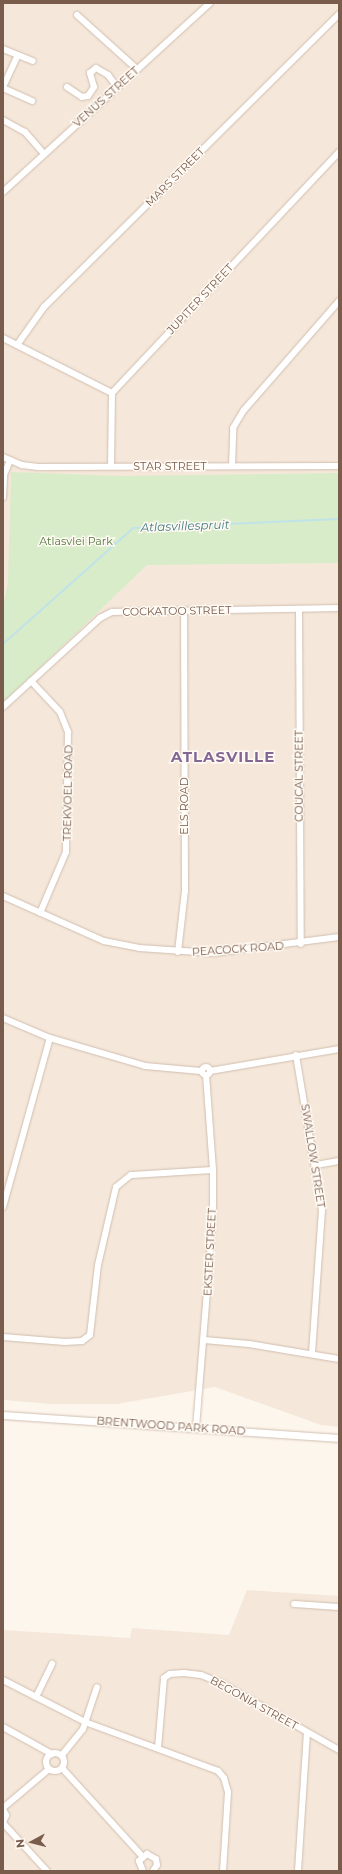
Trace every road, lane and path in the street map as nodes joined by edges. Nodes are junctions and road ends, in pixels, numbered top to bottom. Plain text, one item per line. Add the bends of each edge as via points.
1 (210, 3) edge
2 (339, 14) edge
3 (77, 15) dead end
4 (3, 49) edge
5 (18, 55) junction
6 (33, 61) dead end
7 (137, 70) junction
8 (66, 86) dead end
9 (117, 87) junction
10 (3, 88) edge
11 (32, 101) dead end
12 (3, 120) edge
13 (339, 152) edge
14 (44, 154) junction
15 (4, 190) edge
16 (339, 301) edge
17 (3, 338) edge
18 (17, 345) junction
19 (112, 393) junction
20 (3, 457) edge
21 (10, 460) junction
22 (111, 466) junction
23 (232, 466) junction
24 (339, 466) edge
25 (3, 497) edge
26 (339, 608) edge
27 (299, 609) junction
28 (184, 612) junction
29 (31, 681) junction
30 (3, 707) edge
31 (3, 896) edge
32 (40, 913) junction
33 (339, 937) edge
34 (301, 944) junction
35 (178, 952) junction
36 (3, 1018) edge
37 (50, 1038) junction
38 (339, 1049) edge
39 (296, 1056) junction
40 (206, 1072) junction
41 (339, 1161) edge
42 (316, 1165) junction
43 (213, 1170) junction
44 (3, 1208) edge
45 (3, 1337) edge
46 (204, 1340) junction
47 (312, 1353) junction
48 (339, 1359) edge
49 (3, 1415) edge
50 (196, 1428) junction
51 (339, 1438) edge
52 (294, 1604) dead end
53 (339, 1607) edge
54 (52, 1664) dead end
55 (3, 1680) edge
56 (97, 1687) dead end
57 (36, 1697) junction
58 (85, 1722) junction
59 (3, 1727) edge
60 (308, 1733) junction
61 (158, 1748) junction
62 (339, 1750) edge
63 (52, 1754) junction
64 (62, 1755) junction
65 (62, 1768) junction
66 (49, 1769) junction
67 (3, 1808) edge
68 (3, 1823) edge
69 (142, 1856) junction
70 (47, 1871) edge
71 (143, 1871) edge
72 (153, 1871) edge
73 (224, 1871) edge
74 (298, 1871) edge

1 - 7 street, VENUS STREET
2 - 18 street, MARS STREET via 44,307
3 - 7 street
4 - 5 street
5 - 6 street
5 - 10 street
7 - 9 street, VENUS STREET
8 - 9 street via 82,97 88,96 94,87 90,73 96,68 108,76
9 - 14 street, VENUS STREET
10 - 11 street
12 - 14 street via 25,132
13 - 19 street, JUPITER STREET
14 - 15 street, VENUS STREET
16 - 23 street via 244,410 233,428
17 - 18 street
18 - 19 street
19 - 22 street
20 - 21 street, STAR STREET
21 - 22 street, STAR STREET via 33,466
21 - 25 street via 4,475
22 - 23 street, STAR STREET
23 - 24 street, STAR STREET
26 - 27 street, COCKATOO STREET
27 - 28 street, COCKATOO STREET
27 - 34 street, COUCAL STREET
28 - 29 street, COCKATOO STREET via 127,610 100,618
28 - 35 street, ELS ROAD via 184,891
29 - 30 street, COCKATOO STREET
29 - 32 street, TREKVOEL ROAD via 60,712 68,732 66,852
31 - 32 street, PEACOCK ROAD
32 - 35 street, PEACOCK ROAD via 104,941
33 - 34 street, PEACOCK ROAD
34 - 35 street, PEACOCK ROAD via 213,953
36 - 37 street
37 - 40 street via 145,1066
37 - 44 street
38 - 39 street
39 - 40 street
39 - 42 street, SWALLOW STREET
40 - 43 street, EKSTER STREET
41 - 42 street
42 - 47 street, SWALLOW STREET via 322,1210
43 - 45 street via 131,1175 116,1187 98,1265 90,1335 82,1341 65,1342
43 - 46 street, EKSTER STREET via 213,1215
46 - 47 street
46 - 50 street, EKSTER STREET
47 - 48 street
49 - 50 street, BRENTWOOD PARK ROAD
50 - 51 street, BRENTWOOD PARK ROAD
52 - 53 street
54 - 57 street
55 - 57 street
56 - 58 street
57 - 58 street
58 - 61 street
58 - 64 street via 78,1737
59 - 63 street
60 - 61 street, BEGONIA STREET via 206,1677 170,1674 163,1680
60 - 62 street, BEGONIA STREET
60 - 74 street
61 - 73 street via 214,1769 224,1778 228,1802
63 - 64 street
63 - 66 street via 46,1761
64 - 65 street via 65,1763
65 - 66 street via 54,1771
65 - 69 street
66 - 67 street
67 - 68 street via 6,1815
68 - 70 street
69 - 71 street via 139,1864
69 - 72 street via 147,1854 154,1857 157,1865

